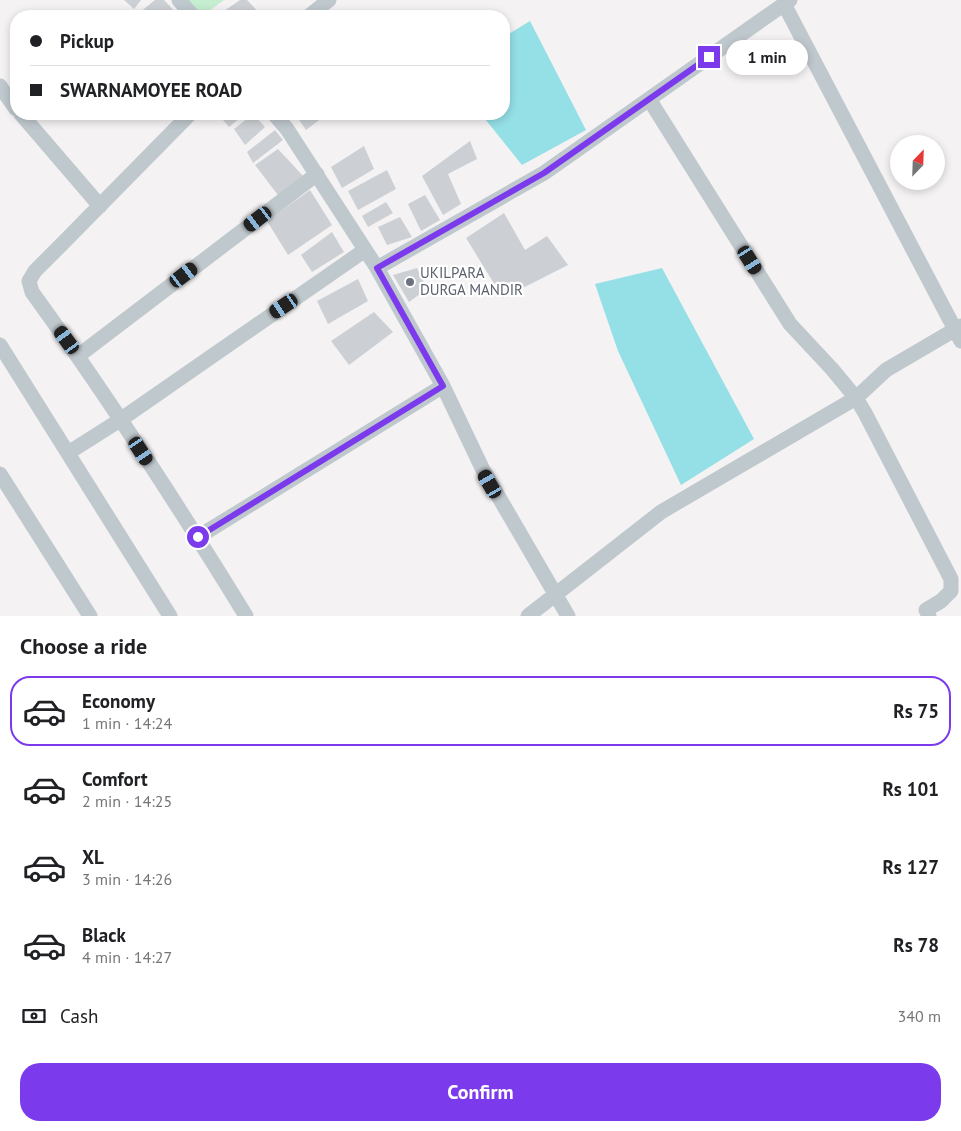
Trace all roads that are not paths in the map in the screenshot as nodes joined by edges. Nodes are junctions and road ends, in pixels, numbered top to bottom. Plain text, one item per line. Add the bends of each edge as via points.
1 (179, 0) edge
2 (329, 0) edge
3 (787, 2) edge
4 (188, 10) edge
5 (316, 10) edge
6 (0, 86) edge
7 (650, 99) junction
8 (10, 100) edge
9 (26, 120) edge
10 (184, 120) edge
11 (278, 120) edge
12 (316, 174) junction
13 (100, 206) junction
14 (365, 250) junction
15 (377, 268) junction
16 (959, 332) edge
17 (0, 346) edge
18 (78, 356) junction
19 (443, 386) junction
20 (856, 398) junction
21 (120, 420) junction
22 (68, 453) junction
23 (0, 474) edge
24 (198, 537) junction
25 (555, 595) junction
26 (924, 614) edge
27 (90, 616) edge
28 (170, 616) edge
29 (246, 616) edge
30 (528, 616) edge
31 (568, 616) edge

1 - 4 street
2 - 5 street
3 - 7 street
3 - 16 street
6 - 8 street
7 - 15 street via 544,173
7 - 20 street via 790,324
9 - 13 street
10 - 13 street
11 - 12 street
12 - 14 street
12 - 18 street
13 - 18 street via 29,282 32,292
14 - 15 street
14 - 21 street
15 - 19 street
16 - 20 street via 886,370
17 - 22 street
18 - 21 street
19 - 24 street
19 - 25 street via 483,470
20 - 25 street via 661,512
20 - 26 street via 951,578 951,591
21 - 22 street
21 - 24 street
22 - 28 street
23 - 27 street
24 - 29 street
25 - 30 street
25 - 31 street

